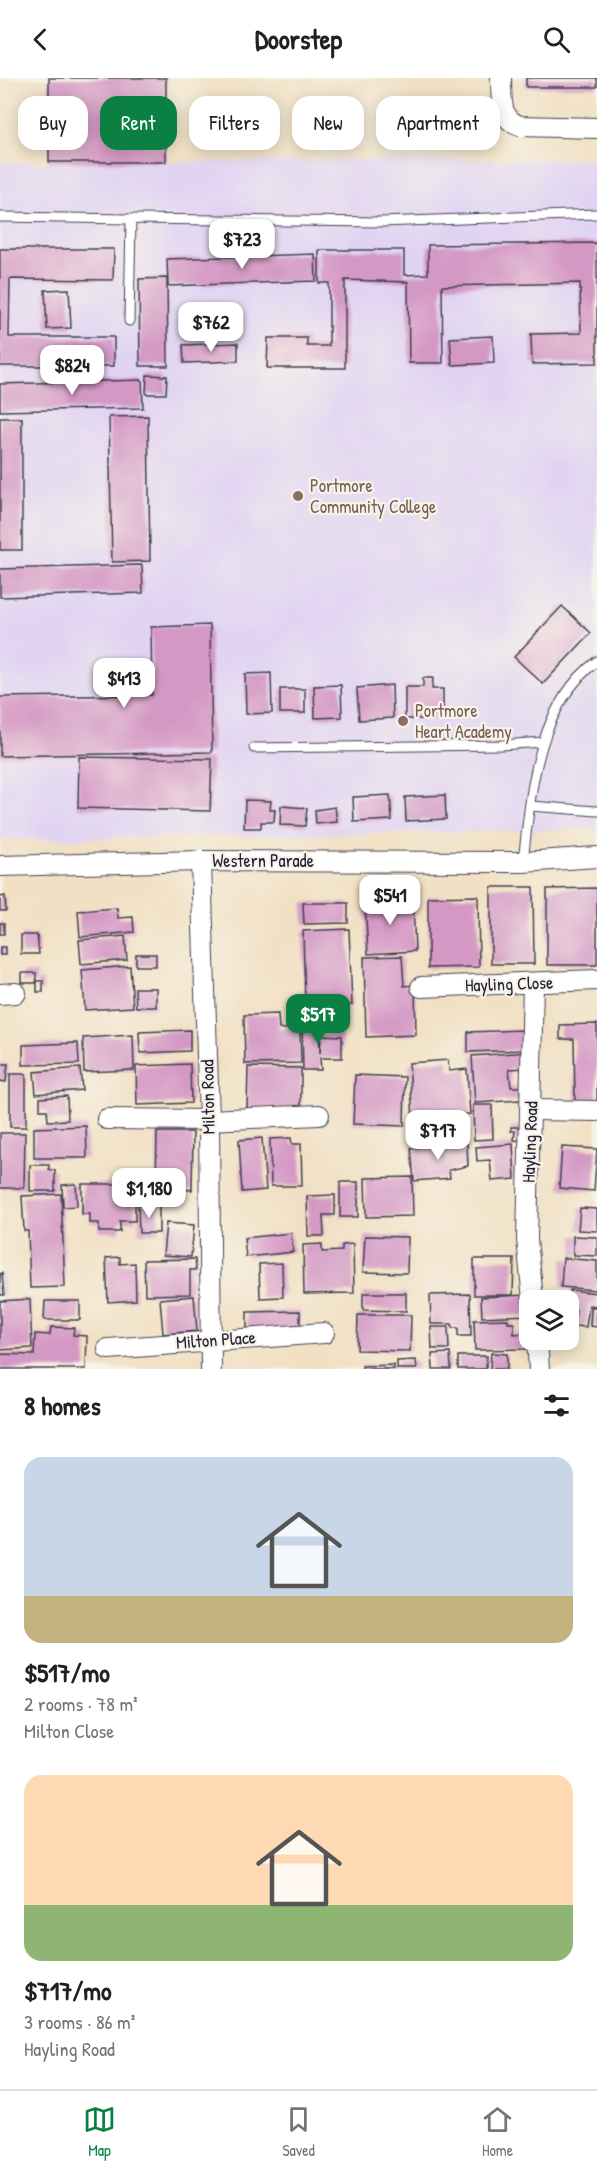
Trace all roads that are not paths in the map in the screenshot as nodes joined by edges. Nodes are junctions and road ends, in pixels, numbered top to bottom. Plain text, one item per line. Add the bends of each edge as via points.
1 (501, 78) edge
2 (597, 128) edge
3 (597, 214) edge
4 (0, 217) edge
5 (131, 219) junction
6 (129, 321) dead end
7 (597, 661) edge
8 (543, 742) junction
9 (254, 748) dead end
10 (530, 806) junction
11 (597, 811) edge
12 (597, 857) edge
13 (201, 861) junction
14 (523, 862) junction
15 (0, 866) edge
16 (597, 980) edge
17 (533, 984) junction
18 (421, 987) dead end
19 (531, 1110) junction
20 (597, 1111) edge
21 (319, 1115) dead end
22 (107, 1119) dead end
23 (209, 1120) junction
24 (532, 1290) edge
25 (324, 1333) dead end
26 (211, 1340) junction
27 (108, 1349) dead end
28 (538, 1350) edge
29 (211, 1369) edge
30 (539, 1369) edge

1 - 2 street via 502,111 510,122 520,126
3 - 5 lane via 381,222
4 - 5 lane
5 - 6 lane
7 - 8 lane via 558,703
8 - 9 lane
8 - 10 lane
10 - 11 lane
10 - 14 lane
12 - 14 street, Western Parade
13 - 14 street, Western Parade
13 - 15 street, Western Parade
13 - 23 street, Milton Road
16 - 17 street, Hayling Close
17 - 18 street, Hayling Close
17 - 19 street, Hayling Road
19 - 20 street
19 - 24 street, Hayling Road via 527,1239
21 - 23 street
22 - 23 street
23 - 26 street, Milton Road
25 - 26 street, Milton Place
26 - 27 street, Milton Place
26 - 29 street, Milton Road
28 - 30 street

